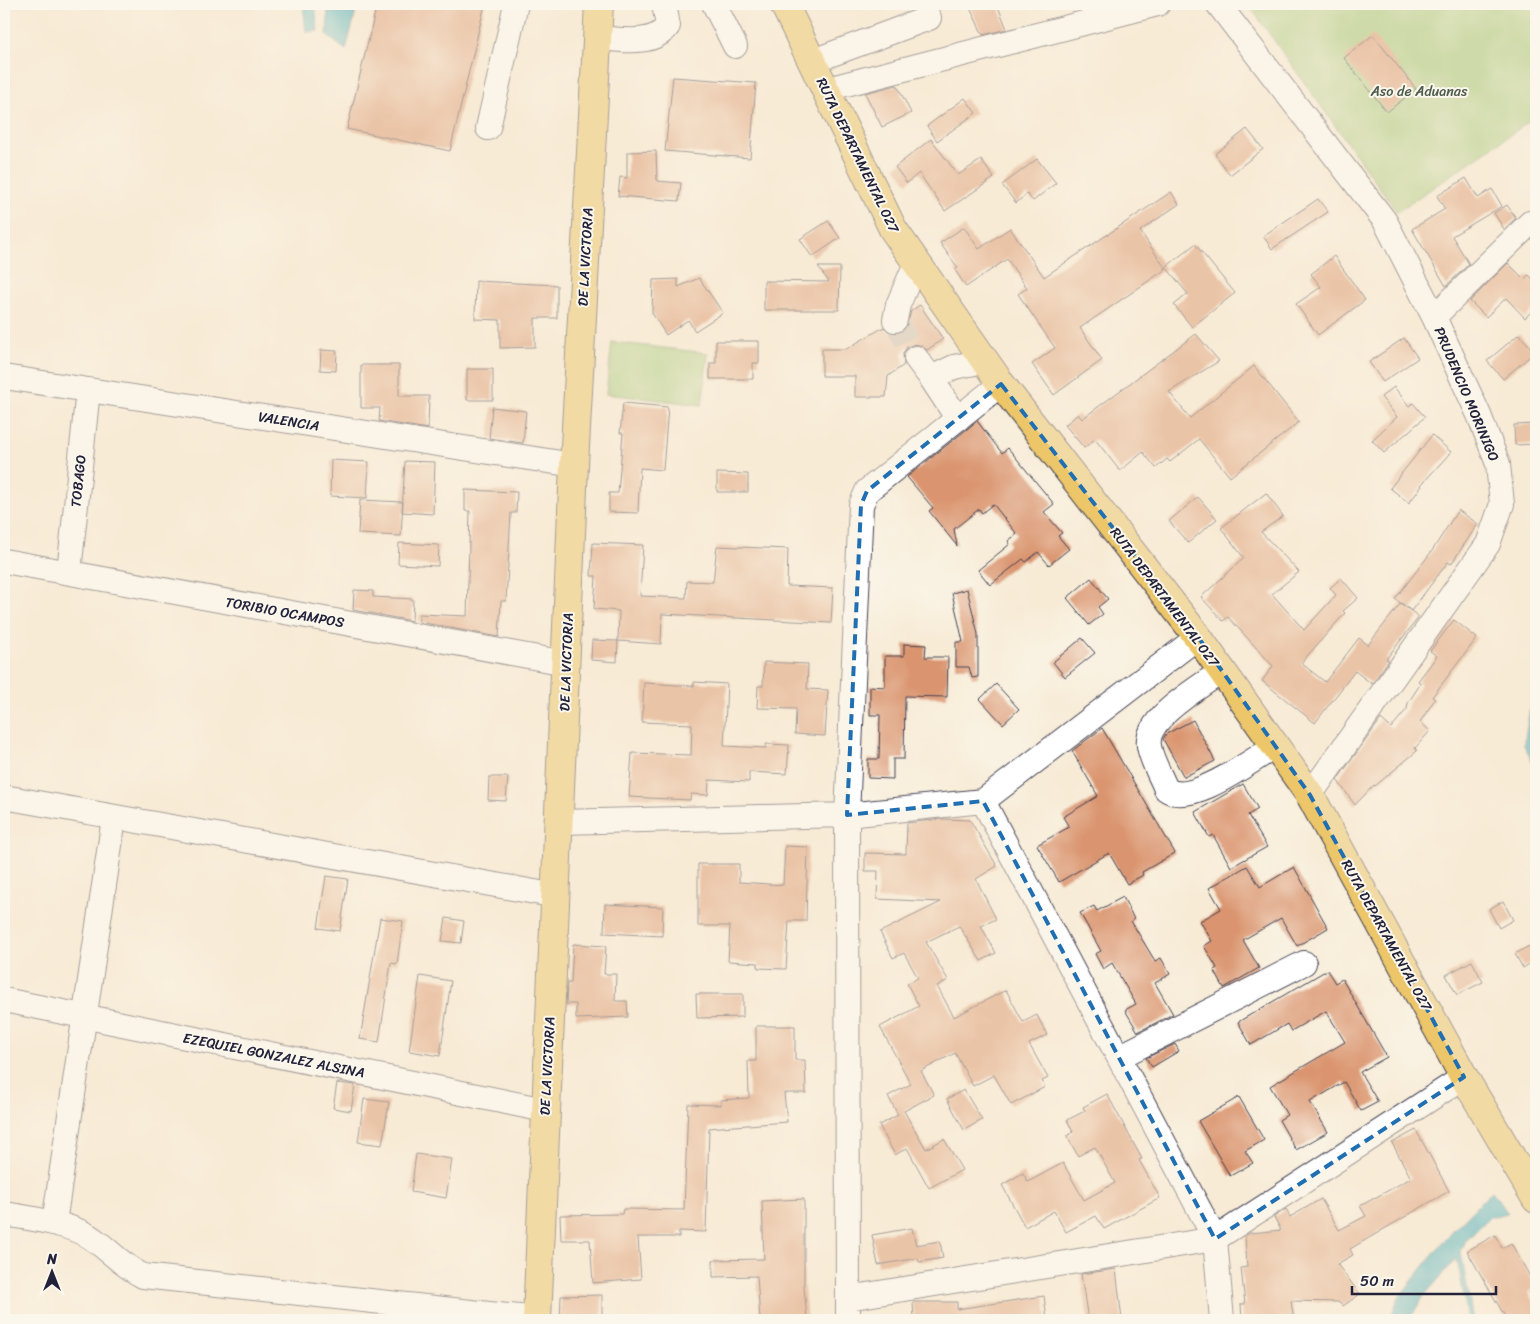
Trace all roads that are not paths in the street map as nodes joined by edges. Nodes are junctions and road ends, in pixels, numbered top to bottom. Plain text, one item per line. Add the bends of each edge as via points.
1 (516, 4) edge
2 (599, 4) edge
3 (664, 4) edge
4 (714, 4) edge
5 (784, 4) edge
6 (1158, 4) edge
7 (1218, 4) edge
8 (929, 18) dead end
9 (597, 38) junction
10 (736, 46) dead end
11 (813, 61) junction
12 (827, 89) junction
13 (488, 128) dead end
14 (1530, 223) dead end
15 (916, 263) junction
16 (1434, 317) junction
17 (895, 320) tunnel mouth
18 (916, 358) tunnel mouth
19 (985, 362) junction
20 (4, 376) edge
21 (931, 378) junction
22 (1001, 384) junction
23 (88, 390) junction
24 (958, 419) junction
25 (574, 465) junction
26 (4, 561) edge
27 (69, 572) junction
28 (1198, 637) junction
29 (566, 664) junction
30 (1222, 671) junction
31 (1276, 746) junction
32 (1310, 795) junction
33 (4, 797) edge
34 (983, 801) junction
35 (847, 815) junction
36 (114, 818) junction
37 (560, 822) junction
38 (557, 896) junction
39 (1304, 963) dead end
40 (4, 1000) edge
41 (85, 1017) junction
42 (1119, 1057) junction
43 (1464, 1077) junction
44 (545, 1110) junction
45 (1536, 1199) edge
46 (4, 1214) edge
47 (54, 1223) junction
48 (1215, 1239) junction
49 (848, 1309) edge
50 (444, 1314) edge
51 (537, 1320) edge
52 (1222, 1320) edge

1 - 13 street
2 - 9 main road, DE LA VICTORIA
3 - 9 street via 668,26 654,36 636,40
4 - 10 street
5 - 11 main road, RUTA DEPARTAMENTAL 027
6 - 12 street
7 - 16 street, PRUDENCIO MORINIGO via 1385,221
8 - 11 street
9 - 25 main road, DE LA VICTORIA
11 - 12 main road, RUTA DEPARTAMENTAL 027
12 - 15 main road, RUTA DEPARTAMENTAL 027 via 893,229
14 - 16 street
15 - 17 street
15 - 19 main road, RUTA DEPARTAMENTAL 027
16 - 32 street, PRUDENCIO MORINIGO via 1498,464 1502,504 1488,544
18 - 21 street
19 - 21 street via 954,367
19 - 22 main road, RUTA DEPARTAMENTAL 027
20 - 23 street, VALENCIA
21 - 24 street
22 - 24 street
22 - 28 main road, RUTA DEPARTAMENTAL 027
23 - 25 street, VALENCIA
23 - 27 street, TOBAGO
24 - 35 street via 867,491 861,505
25 - 29 main road, DE LA VICTORIA
26 - 27 street, TORIBIO OCAMPOS
27 - 29 street, TORIBIO OCAMPOS
28 - 30 main road, RUTA DEPARTAMENTAL 027
28 - 34 street
29 - 37 main road, DE LA VICTORIA
30 - 31 main road, RUTA DEPARTAMENTAL 027
30 - 31 street via 1158,719 1150,730 1149,745 1166,789 1171,793 1184,794 1205,788
31 - 32 main road, RUTA DEPARTAMENTAL 027
32 - 43 main road, RUTA DEPARTAMENTAL 027
33 - 36 street
34 - 35 street
34 - 42 street
35 - 37 street
35 - 49 street
36 - 38 street
36 - 41 street
37 - 38 main road, DE LA VICTORIA
38 - 44 main road, DE LA VICTORIA
39 - 42 street
40 - 41 street, EZEQUIEL GONZALEZ ALSINA
41 - 44 street, EZEQUIEL GONZALEZ ALSINA
41 - 47 street
42 - 48 street
43 - 45 main road, RUTA DEPARTAMENTAL 027
43 - 48 street
44 - 51 main road, DE LA VICTORIA
46 - 47 street
47 - 50 street via 92,1238 126,1268 143,1276
48 - 49 street
48 - 52 street
50 - 51 street

